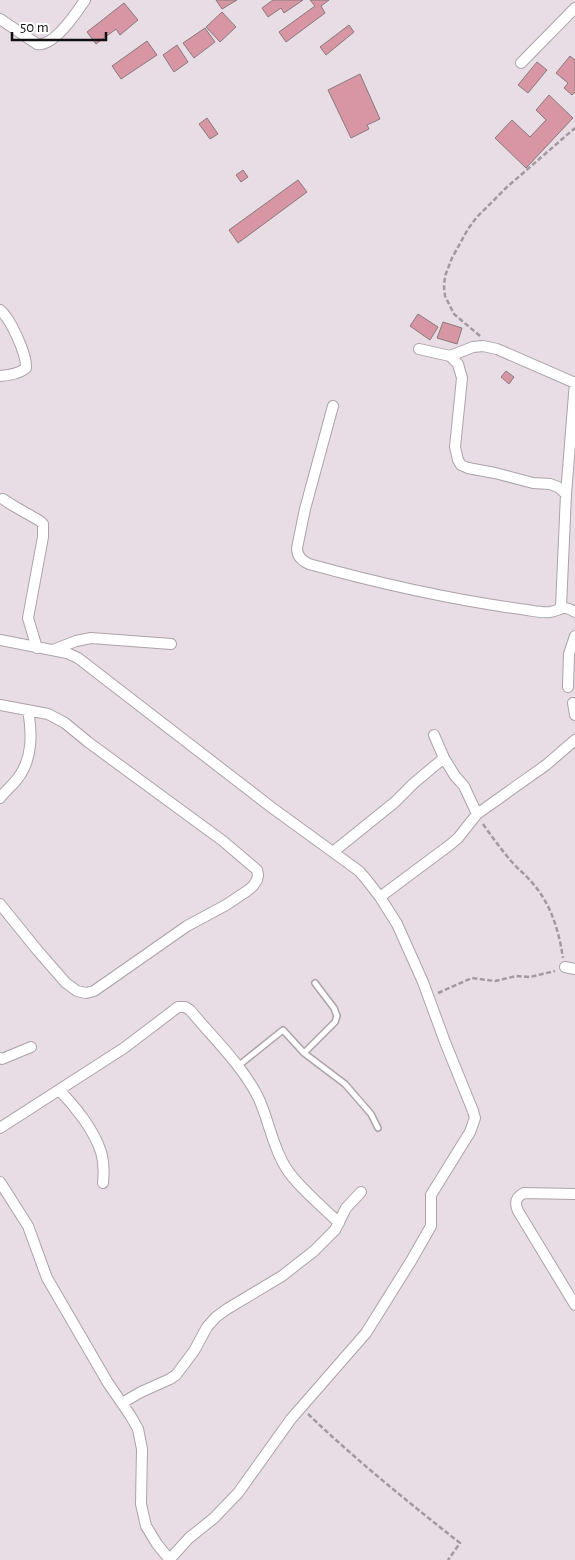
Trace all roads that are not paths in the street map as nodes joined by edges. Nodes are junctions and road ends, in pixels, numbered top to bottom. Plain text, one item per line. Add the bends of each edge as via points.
1 (86, 0) edge
2 (575, 8) edge
3 (0, 19) edge
4 (521, 64) dead end
5 (0, 310) edge
6 (419, 349) dead end
7 (450, 356) junction
8 (0, 376) edge
9 (575, 383) edge
10 (333, 406) dead end
11 (566, 494) junction
12 (3, 500) dead end
13 (561, 607) junction
14 (575, 612) edge
15 (575, 636) edge
16 (0, 640) edge
17 (172, 644) dead end
18 (37, 648) junction
19 (52, 650) junction
20 (568, 687) dead end
21 (573, 703) dead end
22 (0, 705) edge
23 (28, 710) junction
24 (575, 715) edge
25 (434, 734) dead end
26 (575, 740) edge
27 (444, 758) junction
28 (0, 798) edge
29 (477, 814) junction
30 (333, 852) junction
31 (380, 898) junction
32 (0, 904) edge
33 (315, 983) dead end
34 (31, 1047) dead end
35 (304, 1053) junction
36 (0, 1058) edge
37 (238, 1066) junction
38 (59, 1090) junction
39 (0, 1128) edge
40 (378, 1128) dead end
41 (0, 1182) edge
42 (103, 1184) dead end
43 (361, 1192) dead end
44 (575, 1194) edge
45 (339, 1223) junction
46 (575, 1305) edge
47 (122, 1402) junction
48 (169, 1560) edge

1 - 3 street via 60,32 41,45
2 - 4 street
5 - 8 street via 7,316 26,363 23,371
6 - 7 street
7 - 9 street via 483,346 497,349
7 - 11 street via 458,364 462,378 455,447 461,465 528,482 550,484
9 - 11 street
10 - 13 street via 305,509 297,548 301,558 309,564 446,597 543,612
11 - 13 street
12 - 18 street via 43,524 28,618
13 - 14 street
15 - 20 street via 570,648
16 - 18 street
17 - 19 street via 91,638
18 - 19 street
19 - 30 street via 78,658
21 - 24 street
22 - 23 street
23 - 28 street via 28,760 18,778
23 - 32 street via 48,714 66,723 223,841 252,865 258,875 247,891 187,926 94,991 86,993 66,983
25 - 27 street
26 - 29 street
27 - 29 street via 464,786
27 - 30 street
29 - 31 street via 451,844
30 - 31 street via 358,871
31 - 48 street via 397,924 428,997 474,1110 474,1124 431,1195 430,1226 366,1332 301,1407 238,1493
33 - 35 lane via 338,1016
34 - 36 street
35 - 37 lane via 283,1030
35 - 40 lane via 345,1084 372,1114
37 - 38 street via 190,1010 182,1006
37 - 45 street via 258,1097 286,1168
38 - 39 street
38 - 42 street via 76,1107 101,1151
41 - 47 street via 28,1226 47,1278
43 - 45 street
44 - 46 street via 524,1193 515,1204
45 - 47 street via 325,1241 282,1276 216,1317 176,1375
47 - 48 street via 138,1429 142,1449 141,1504 146,1526

